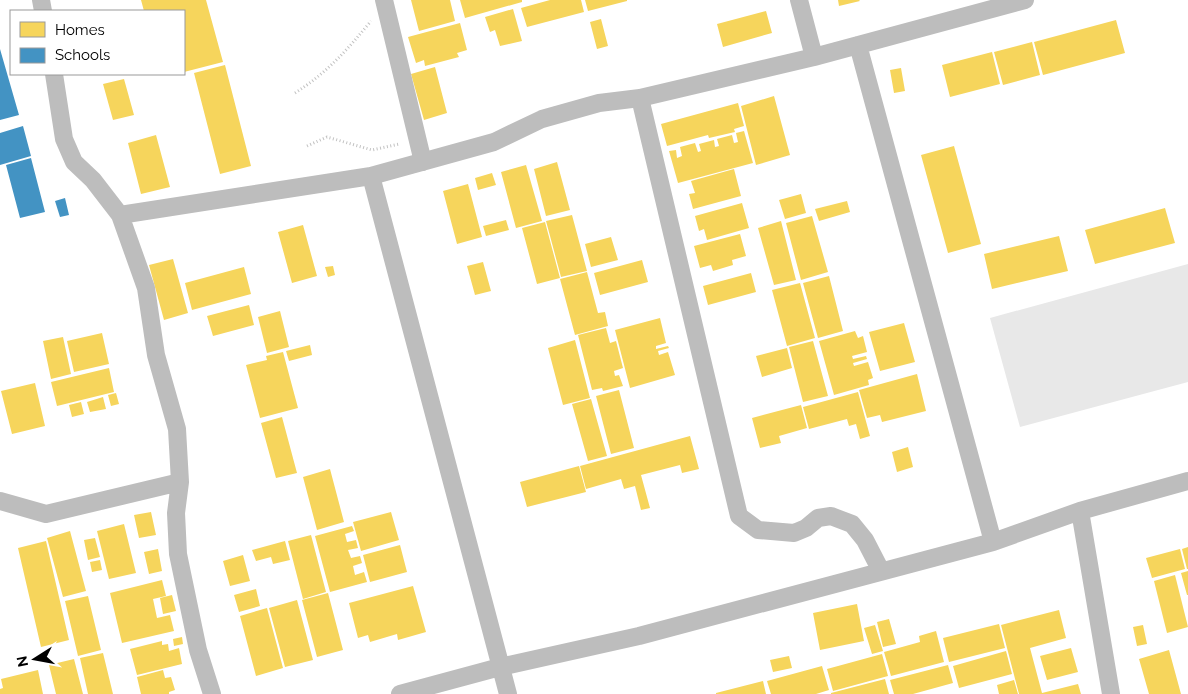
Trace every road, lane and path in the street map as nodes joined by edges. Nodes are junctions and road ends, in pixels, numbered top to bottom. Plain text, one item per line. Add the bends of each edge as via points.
1 (799, 0) edge
2 (1025, 0) edge
3 (385, 1) edge
4 (858, 45) junction
5 (814, 57) junction
6 (54, 75) edge
7 (295, 93) dead end
8 (640, 98) junction
9 (417, 140) junction
10 (307, 146) dead end
11 (423, 162) junction
12 (371, 176) junction
13 (120, 215) junction
14 (1188, 481) edge
15 (180, 482) junction
16 (0, 501) edge
17 (1080, 511) junction
18 (993, 542) junction
19 (881, 571) junction
20 (500, 666) junction
21 (212, 694) edge
22 (400, 694) edge
23 (508, 694) edge
24 (1111, 694) edge

1 - 5 street
2 - 4 street
3 - 7 path via 344,54
3 - 9 street
4 - 5 street
4 - 18 street
5 - 8 street
6 - 13 street via 64,138 74,162 93,180
8 - 11 street via 599,103 542,119 494,142
8 - 19 street via 739,516 758,530 794,533 818,518 830,516 852,524 865,540
9 - 10 path via 372,150 327,137
9 - 11 street
11 - 12 street
12 - 13 street
12 - 20 street
13 - 15 street via 146,288 156,355 177,429
14 - 17 street
15 - 16 street via 46,514
15 - 21 street via 176,513 178,554 198,650
17 - 18 street
17 - 24 street
18 - 19 street
19 - 20 street via 639,636
20 - 22 street
20 - 23 street

